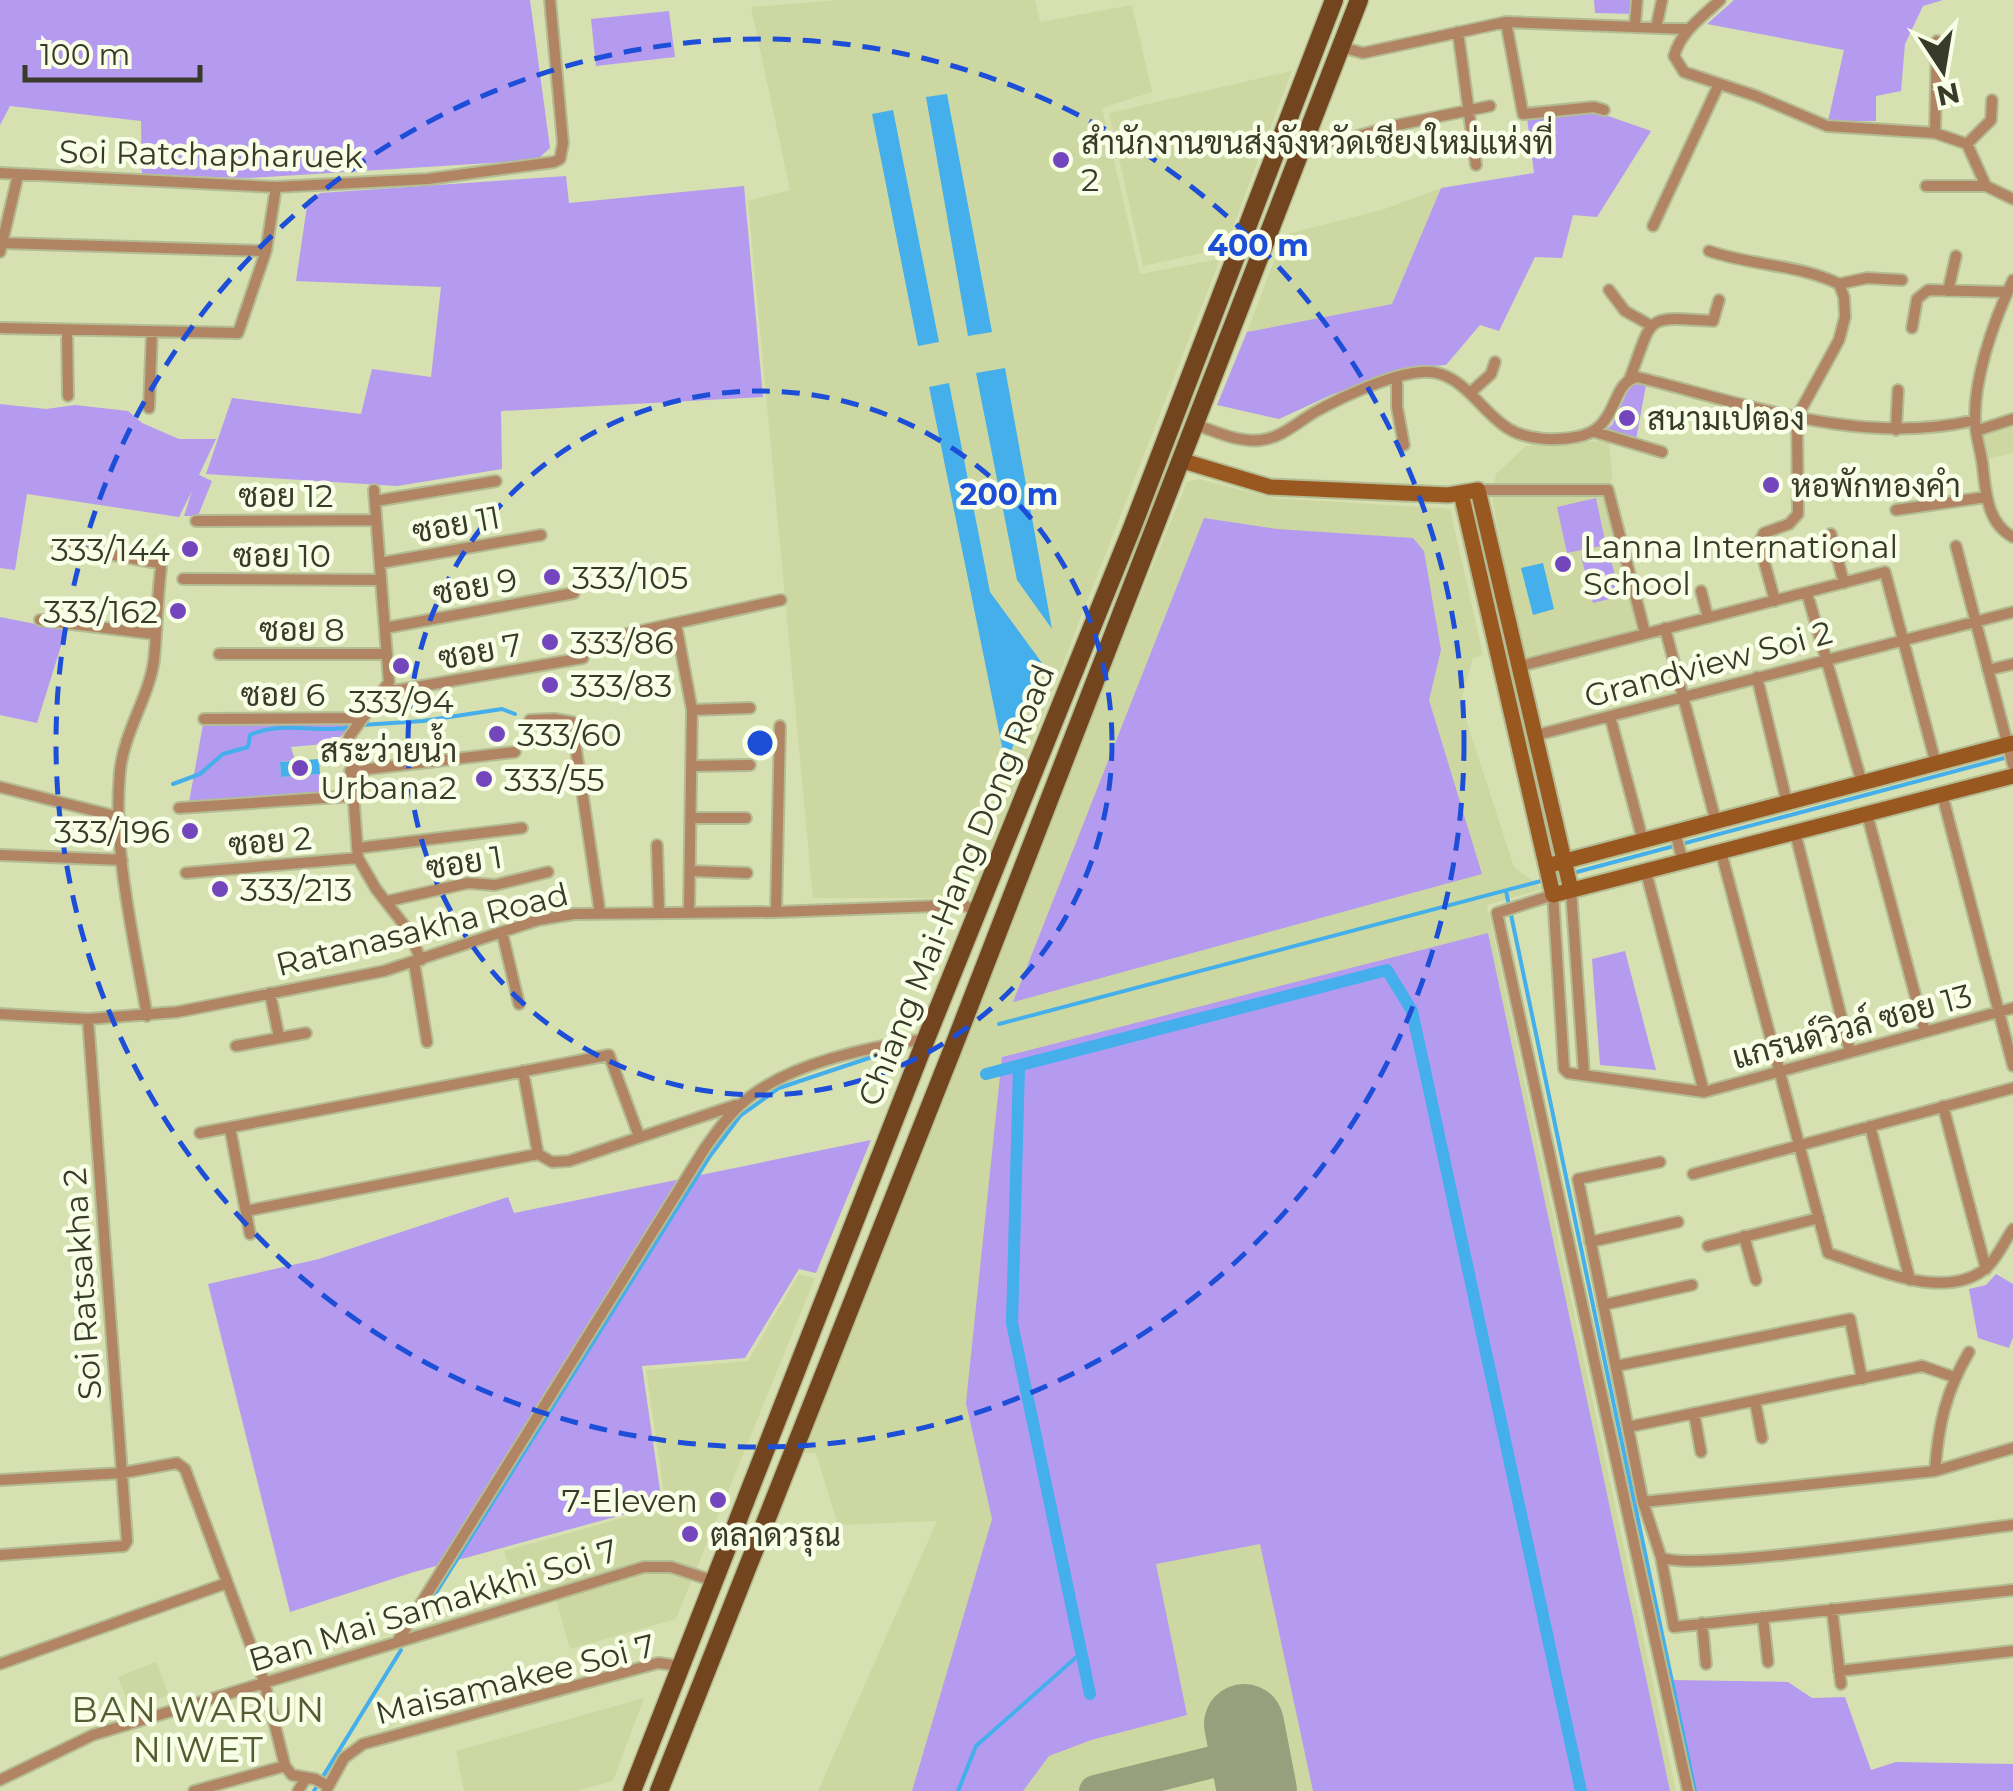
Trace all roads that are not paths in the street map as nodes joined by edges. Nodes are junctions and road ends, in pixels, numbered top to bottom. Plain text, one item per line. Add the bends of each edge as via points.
1 (550, 0) edge
2 (1334, 0) edge
3 (1359, 0) edge
4 (1637, 0) edge
5 (1662, 0) edge
6 (1720, 0) edge
7 (1506, 22) junction
8 (1635, 26) junction
9 (1656, 28) junction
10 (1687, 29) junction
11 (1458, 32) junction
12 (1937, 41) dead end
13 (1341, 47) junction
14 (1719, 84) junction
15 (1992, 100) dead end
16 (1490, 106) dead end
17 (1468, 110) junction
18 (1604, 110) dead end
19 (1935, 133) junction
20 (1967, 144) junction
21 (1300, 152) junction
22 (1476, 164) dead end
23 (0, 173) edge
24 (18, 175) junction
25 (1926, 186) dead end
26 (1986, 186) junction
27 (276, 187) junction
28 (2013, 199) edge
29 (1653, 226) dead end
30 (1, 248) edge
31 (266, 251) junction
32 (1709, 251) dead end
33 (1956, 256) dead end
34 (1902, 280) dead end
35 (2013, 280) edge
36 (1839, 284) junction
37 (1609, 290) dead end
38 (1948, 291) junction
39 (2007, 292) junction
40 (1719, 300) dead end
41 (1650, 325) junction
42 (0, 328) edge
43 (1912, 328) dead end
44 (67, 330) junction
45 (152, 332) junction
46 (1494, 362) dead end
47 (1397, 378) junction
48 (1630, 378) junction
49 (1898, 390) dead end
50 (1470, 394) junction
51 (68, 396) dead end
52 (148, 408) dead end
53 (1797, 416) junction
54 (2013, 419) edge
55 (1976, 425) junction
56 (1169, 429) junction
57 (1192, 430) junction
58 (1896, 430) junction
59 (1594, 432) junction
60 (1404, 445) dead end
61 (1662, 452) dead end
62 (1180, 460) junction
63 (496, 481) dead end
64 (1469, 492) junction
65 (1986, 497) junction
66 (1896, 510) dead end
67 (376, 520) junction
68 (196, 521) dead end
69 (211, 521) junction
70 (1831, 534) dead end
71 (212, 535) dead end
72 (541, 535) dead end
73 (2013, 536) edge
74 (57, 546) dead end
75 (1956, 546) dead end
76 (380, 562) junction
77 (183, 579) dead end
78 (381, 580) junction
79 (1844, 583) junction
80 (1701, 591) dead end
81 (1807, 593) junction
82 (574, 594) dead end
83 (781, 600) dead end
84 (1775, 601) junction
85 (2013, 612) edge
86 (1708, 618) junction
87 (40, 620) dead end
88 (1976, 621) junction
89 (676, 624) junction
90 (385, 628) junction
91 (1664, 628) junction
92 (1645, 633) junction
93 (154, 634) junction
94 (1903, 639) junction
95 (590, 642) dead end
96 (219, 654) dead end
97 (385, 654) junction
98 (584, 658) dead end
99 (1827, 658) junction
100 (2013, 664) edge
101 (1516, 667) junction
102 (1988, 670) junction
103 (1757, 676) junction
104 (384, 688) junction
105 (1682, 697) junction
106 (750, 708) dead end
107 (692, 710) junction
108 (1610, 716) junction
109 (204, 719) dead end
110 (530, 720) dead end
111 (359, 723) junction
112 (780, 726) dead end
113 (1534, 736) junction
114 (515, 752) dead end
115 (2011, 752) edge
116 (1936, 764) junction
117 (750, 765) dead end
118 (691, 766) junction
119 (350, 771) junction
120 (2013, 776) edge
121 (1862, 783) junction
122 (0, 787) edge
123 (1942, 794) junction
124 (353, 796) junction
125 (1787, 802) junction
126 (179, 808) dead end
127 (1866, 814) junction
128 (119, 817) junction
129 (690, 818) junction
130 (746, 818) dead end
131 (1716, 822) junction
132 (522, 828) dead end
133 (1795, 832) junction
134 (1676, 837) junction
135 (1642, 841) junction
136 (657, 845) dead end
137 (1721, 852) junction
138 (358, 853) junction
139 (0, 855) edge
140 (1682, 858) junction
141 (122, 860) junction
142 (1564, 864) junction
143 (1546, 869) junction
144 (548, 872) dead end
145 (690, 872) junction
146 (1646, 872) junction
147 (186, 873) dead end
148 (747, 873) dead end
149 (1570, 887) junction
150 (1552, 892) junction
151 (388, 901) junction
152 (690, 910) junction
153 (978, 910) junction
154 (659, 912) junction
155 (776, 912) junction
156 (600, 913) junction
157 (502, 932) junction
158 (417, 961) junction
159 (270, 993) junction
160 (519, 1004) dead end
161 (2013, 1008) edge
162 (2000, 1012) junction
163 (0, 1014) edge
164 (146, 1016) junction
165 (88, 1019) junction
166 (1926, 1032) junction
167 (306, 1033) dead end
168 (279, 1037) junction
169 (926, 1038) junction
170 (427, 1042) dead end
171 (236, 1046) dead end
172 (953, 1048) junction
173 (1850, 1052) junction
174 (2013, 1066) edge
175 (523, 1071) junction
176 (1779, 1072) junction
177 (1584, 1074) junction
178 (2013, 1088) edge
179 (1704, 1092) junction
180 (741, 1103) junction
181 (1943, 1106) junction
182 (1870, 1126) junction
183 (230, 1128) junction
184 (200, 1133) dead end
185 (639, 1136) junction
186 (1800, 1145) junction
187 (538, 1154) junction
188 (1660, 1162) dead end
189 (1694, 1174) dead end
190 (246, 1212) junction
191 (1819, 1218) junction
192 (1678, 1222) dead end
193 (2013, 1229) edge
194 (250, 1234) dead end
195 (1744, 1236) junction
196 (1590, 1242) junction
197 (1708, 1246) dead end
198 (1986, 1268) junction
199 (1756, 1280) dead end
200 (1910, 1280) junction
201 (1692, 1285) dead end
202 (1603, 1304) junction
203 (1969, 1352) dead end
204 (1616, 1366) junction
205 (1954, 1376) junction
206 (1862, 1379) junction
207 (1755, 1401) junction
208 (1694, 1413) junction
209 (1628, 1426) junction
210 (1762, 1438) dead end
211 (2013, 1448) edge
212 (1701, 1452) dead end
213 (1935, 1470) junction
214 (122, 1473) junction
215 (0, 1480) edge
216 (1643, 1502) junction
217 (2013, 1525) edge
218 (0, 1554) edge
219 (1661, 1557) junction
220 (714, 1581) junction
221 (228, 1583) junction
222 (2013, 1590) edge
223 (1832, 1610) junction
224 (1763, 1617) junction
225 (1702, 1624) junction
226 (396, 1642) junction
227 (2013, 1651) edge
228 (1768, 1662) dead end
229 (0, 1664) edge
230 (1706, 1664) dead end
231 (681, 1666) junction
232 (1839, 1671) junction
233 (264, 1681) junction
234 (1841, 1684) dead end
235 (285, 1766) junction
236 (0, 1780) edge
237 (320, 1784) edge
238 (194, 1791) edge
239 (298, 1791) edge
240 (632, 1791) edge
241 (659, 1791) edge
242 (1688, 1791) edge

1 - 27 street, Soi Ratchapharuek via 560,159 428,180
2 - 56 main road, Chiang Mai-Hang Dong Road
3 - 13 main road, Chiang Mai-Hang Dong Road
4 - 8 street
5 - 9 street
6 - 10 street
7 - 8 street
7 - 11 street
7 - 18 street via 1523,114
8 - 9 street
9 - 10 street
10 - 14 street via 1676,47 1677,64
11 - 13 street via 1363,53
11 - 17 street
12 - 19 street
13 - 21 main road, Chiang Mai-Hang Dong Road
14 - 19 street via 1827,126
14 - 29 street
15 - 20 street via 1992,120
16 - 17 street
17 - 21 street
17 - 22 street
19 - 20 street
20 - 26 street
21 - 57 main road, Chiang Mai-Hang Dong Road
23 - 24 street, Soi Ratchapharuek
24 - 27 street, Soi Ratchapharuek
24 - 30 street
25 - 26 street
26 - 28 street
27 - 31 street
30 - 31 street
31 - 45 street via 238,333
32 - 36 street
33 - 38 street
34 - 36 street
35 - 39 street
36 - 53 street via 1845,318 1839,340
37 - 41 street
38 - 39 street
38 - 43 street via 1928,290 1917,299
39 - 55 street via 1990,337
40 - 41 street via 1713,321 1664,317
41 - 48 street
42 - 44 street
44 - 45 street
44 - 51 street
45 - 52 street
46 - 50 street
47 - 50 street via 1446,375
47 - 57 street via 1260,441
47 - 60 street
48 - 53 street
48 - 59 street
49 - 58 street
50 - 59 street via 1526,437
53 - 58 street
53 - 84 street via 1798,514 1759,543
54 - 55 street
55 - 58 street
55 - 65 street
56 - 57 main road
56 - 153 main road, Chiang Mai-Hang Dong Road
57 - 62 main road, Chiang Mai-Hang Dong Road
59 - 61 street
62 - 64 street via 1270,487
62 - 172 main road, Chiang Mai-Hang Dong Road
63 - 67 street via 374,495
64 - 92 street via 1608,490
64 - 101 street
64 - 143 street
65 - 66 street
65 - 73 street via 1998,526
67 - 69 street, ซอย 12
67 - 76 street
68 - 69 street, ซอย 12
69 - 71 street
70 - 79 street
72 - 76 street, ซอย 11
74 - 93 street via 158,563
75 - 88 street
76 - 78 street
77 - 78 street, ซอย 10
78 - 90 street
79 - 81 street
79 - 94 street via 1886,572
80 - 86 street
81 - 84 street
81 - 99 street
82 - 90 street, ซอย 9
83 - 89 street
84 - 86 street
85 - 88 street, Grandview Soi 2
86 - 91 street
87 - 93 street
88 - 94 street, Grandview Soi 2
88 - 102 street
89 - 95 street
89 - 107 street
90 - 97 street
91 - 92 street
91 - 105 street
92 - 101 street
93 - 128 street via 154,662 124,747
94 - 99 street, Grandview Soi 2
94 - 116 street
96 - 97 street, ซอย 8
97 - 104 street
98 - 104 street, ซอย 7
99 - 103 street, Grandview Soi 2
99 - 121 street
100 - 102 street
101 - 113 street
102 - 115 street
103 - 105 street, Grandview Soi 2
103 - 125 street
104 - 111 street
105 - 108 street, Grandview Soi 2
105 - 131 street
106 - 107 street
107 - 118 street
108 - 113 street, Grandview Soi 2
108 - 135 street
109 - 111 street, ซอย 6
110 - 156 street via 572,722
111 - 119 street via 349,738
112 - 155 street
113 - 142 street
114 - 119 street
115 - 116 street
116 - 121 street
117 - 118 street
118 - 129 street
119 - 124 street
120 - 123 street
121 - 125 street
122 - 128 street
123 - 127 street
123 - 162 street
124 - 126 street
124 - 138 street
125 - 131 street
127 - 133 street
127 - 166 street
128 - 141 street
129 - 130 street
129 - 145 street
131 - 134 street
132 - 138 street, ซอย 2
133 - 137 street
133 - 173 street
134 - 135 street
134 - 140 street
135 - 142 street
136 - 154 street
137 - 140 street
137 - 176 street
138 - 147 street, ซอย 2
138 - 151 street
139 - 141 street
140 - 146 street
141 - 164 street
142 - 143 street
142 - 149 street
143 - 150 street
144 - 151 street, ซอย 1
145 - 148 street
145 - 152 street
146 - 149 street
146 - 179 street
149 - 150 street
149 - 177 street
150 - 177 street via 1564,1069
150 - 242 street via 1498,916
151 - 158 street via 408,930
152 - 154 street, Ratanasakha Road
152 - 155 street, Ratanasakha Road
153 - 155 street, Ratanasakha Road via 963,905
153 - 169 main road, Chiang Mai-Hang Dong Road
154 - 156 street, Ratanasakha Road
156 - 157 street, Ratanasakha Road
157 - 158 street, Ratanasakha Road
157 - 160 street
158 - 159 street, Ratanasakha Road
158 - 170 street
159 - 164 street, Ratanasakha Road
159 - 168 street
161 - 162 street, แกรนด์วิวล์ ซอย 13
162 - 166 street, แกรนด์วิวล์ ซอย 13
162 - 174 street
163 - 165 street, Ratanasakha Road
164 - 165 street, Ratanasakha Road
165 - 214 street, Soi Ratsakha 2
166 - 173 street, แกรนด์วิวล์ ซอย 13
167 - 168 street
168 - 171 street
169 - 172 main road
169 - 180 street via 784,1076
169 - 220 main road, Chiang Mai-Hang Dong Road
172 - 241 main road, Chiang Mai-Hang Dong Road
173 - 176 street, แกรนด์วิวล์ ซอย 13
175 - 183 street
175 - 185 street via 609,1054
175 - 187 street
176 - 179 street, แกรนด์วิวล์ ซอย 13
176 - 186 street
177 - 179 street
178 - 181 street
180 - 185 street
180 - 226 street via 704,1148
181 - 182 street
181 - 198 street
182 - 186 street
182 - 200 street
183 - 184 street
183 - 190 street
185 - 187 street via 559,1163
186 - 189 street
186 - 191 street
187 - 190 street
188 - 196 street via 1578,1178
190 - 194 street
191 - 195 street
191 - 200 street via 1828,1253
192 - 196 street
193 - 198 street
195 - 197 street
195 - 199 street
196 - 202 street
198 - 200 street via 1946,1285
201 - 202 street
202 - 204 street
203 - 205 street
204 - 206 street via 1850,1319
204 - 209 street
205 - 206 street via 1922,1366
205 - 213 street via 1938,1426
206 - 207 street
207 - 208 street
207 - 210 street
208 - 209 street
208 - 212 street
209 - 216 street
211 - 213 street
213 - 216 street
214 - 215 street
214 - 218 street, Soi Ratsakha 2 via 126,1544
214 - 221 street via 184,1468
216 - 219 street
217 - 219 street via 1732,1560
219 - 225 street via 1674,1626
220 - 226 street, Ban Mai Samakkhi Soi 7 via 671,1567 644,1567
220 - 231 main road, Chiang Mai-Hang Dong Road
221 - 229 street
221 - 233 street
222 - 223 street
223 - 224 street
223 - 232 street
224 - 225 street
224 - 228 street
225 - 230 street
226 - 233 street, Ban Mai Samakkhi Soi 7
227 - 232 street
231 - 237 street, Maisamakee Soi 7 via 658,1663 362,1744
231 - 240 main road, Chiang Mai-Hang Dong Road
232 - 234 street
233 - 235 street
233 - 236 street, Ban Mai Samakkhi Soi 7 via 94,1735
235 - 237 street
235 - 238 street
237 - 239 street, Maisamakee Soi 7

